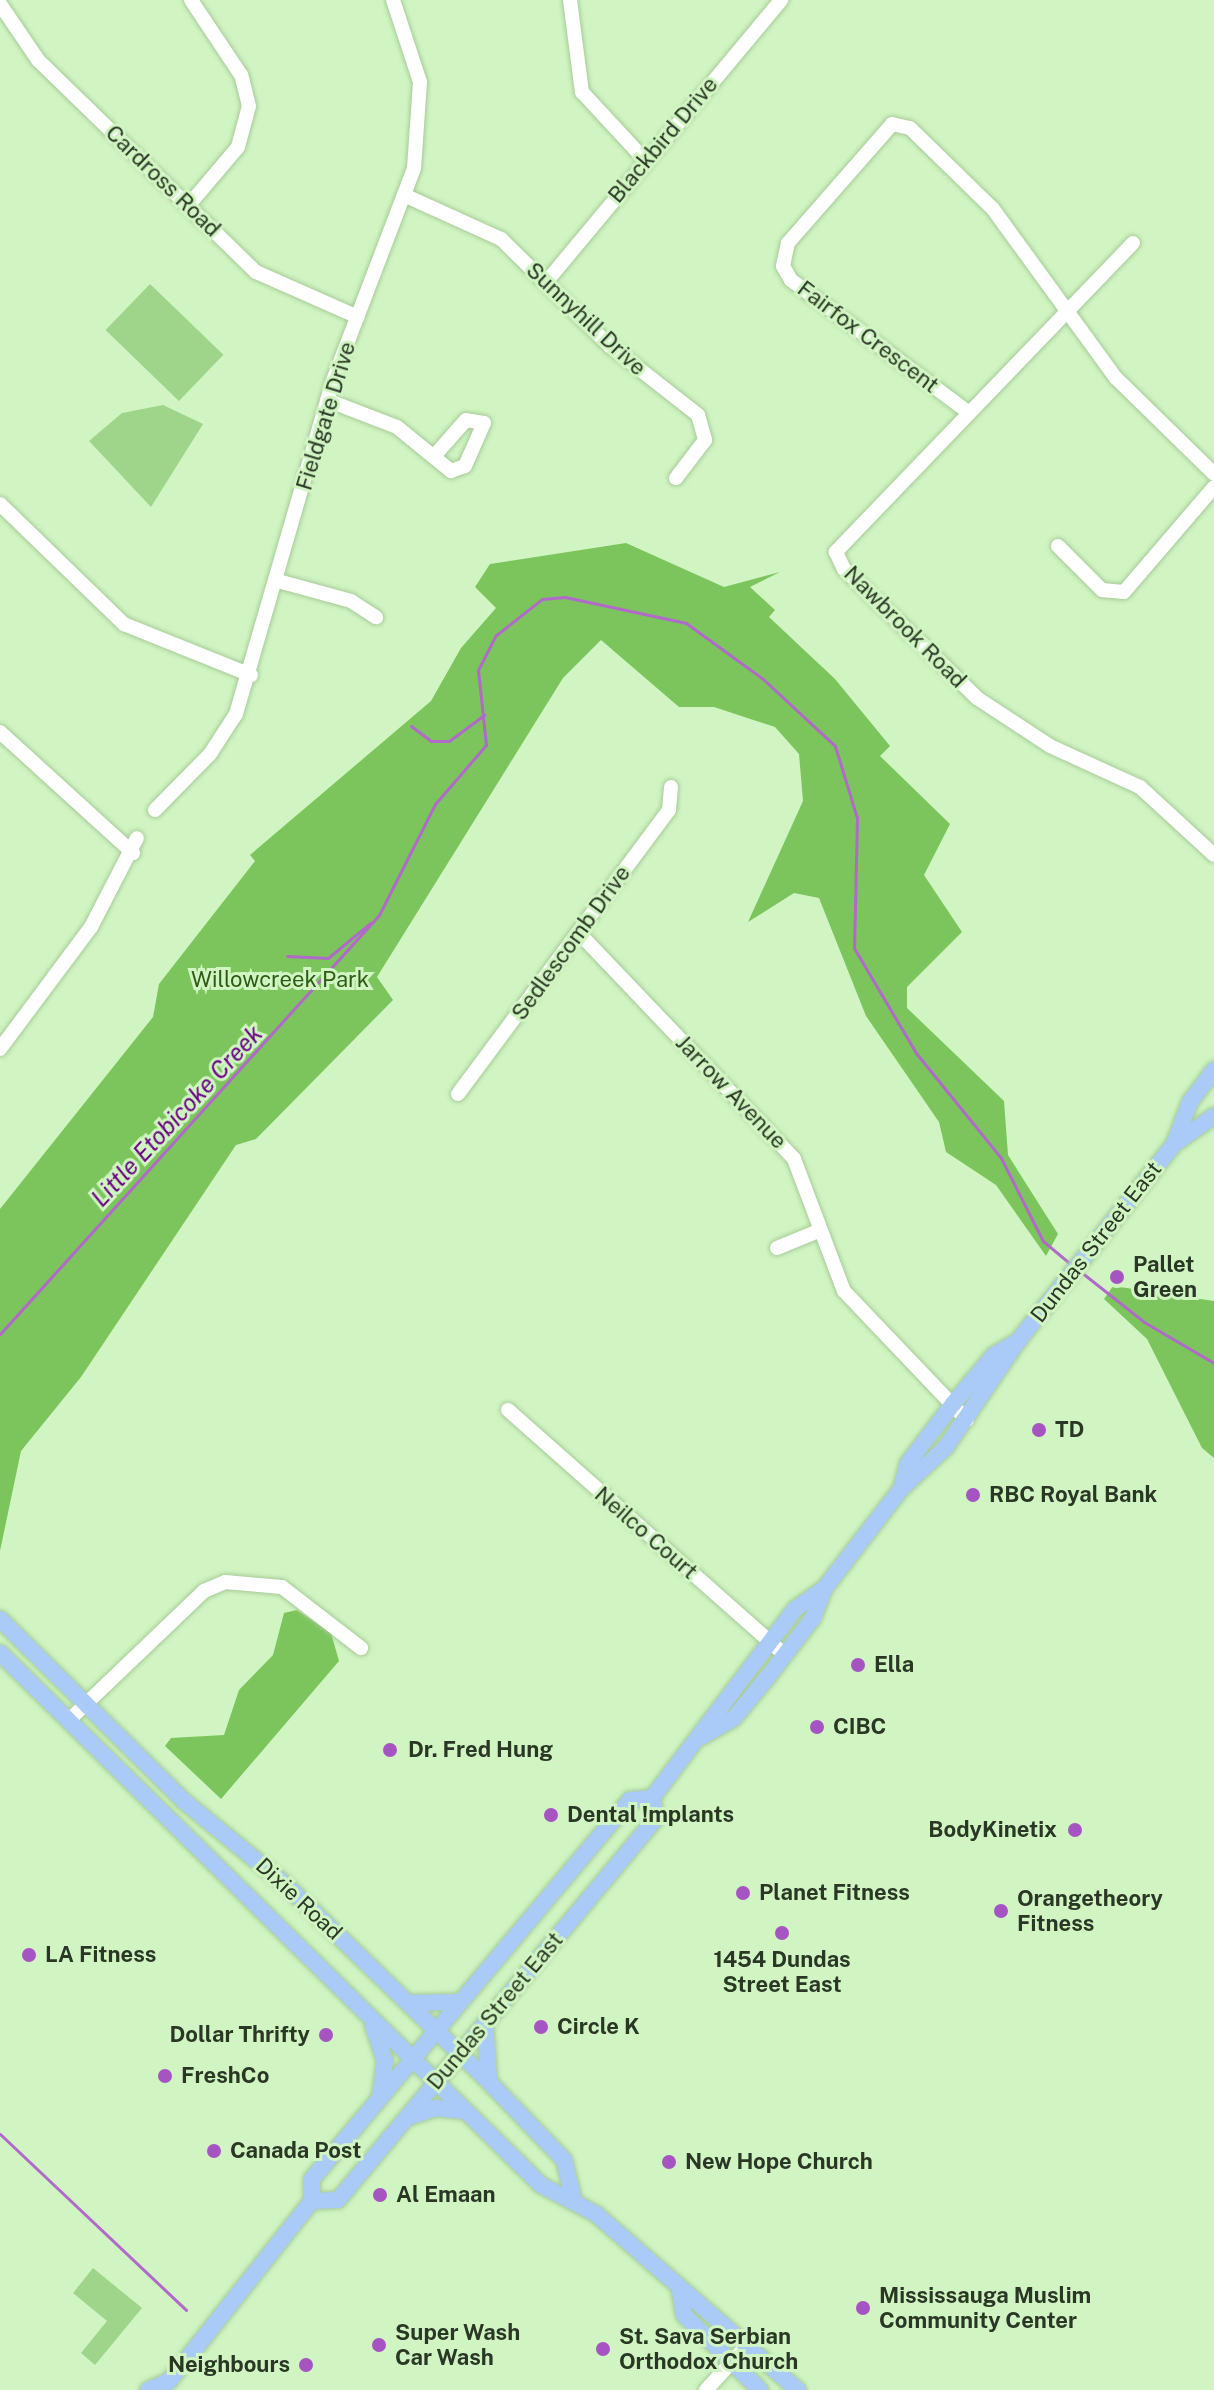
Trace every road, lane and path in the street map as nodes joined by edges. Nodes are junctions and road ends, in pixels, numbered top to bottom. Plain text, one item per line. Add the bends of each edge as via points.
1 (191, 0) edge
2 (393, 0) edge
3 (570, 0) edge
4 (781, 0) edge
5 (0, 4) edge
6 (645, 160) junction
7 (404, 195) junction
8 (188, 206) junction
9 (1133, 243) dead end
10 (547, 281) junction
11 (1068, 310) junction
12 (358, 317) junction
13 (327, 400) junction
14 (968, 412) junction
15 (435, 455) dead end
16 (1214, 474) edge
17 (676, 478) dead end
18 (1214, 487) edge
19 (0, 504) edge
20 (1058, 546) dead end
21 (278, 581) junction
22 (376, 617) dead end
23 (251, 675) junction
24 (0, 732) edge
25 (671, 787) dead end
26 (155, 810) dead end
27 (137, 838) dead end
28 (133, 853) junction
29 (1214, 855) edge
30 (579, 933) junction
31 (0, 1049) edge
32 (1214, 1070) edge
33 (458, 1094) dead end
34 (1214, 1116) edge
35 (1174, 1144) junction
36 (818, 1231) junction
37 (777, 1248) dead end
38 (1018, 1341) junction
39 (953, 1404) junction
40 (508, 1410) dead end
41 (967, 1420) junction
42 (901, 1489) junction
43 (824, 1589) junction
44 (0, 1619) edge
45 (770, 1641) junction
46 (361, 1648) dead end
47 (0, 1653) edge
48 (785, 1655) junction
49 (88, 1704) junction
50 (68, 1721) junction
51 (701, 1737) junction
52 (652, 1798) junction
53 (460, 2002) junction
54 (409, 2003) junction
55 (371, 2021) junction
56 (485, 2022) junction
57 (437, 2030) junction
58 (460, 2053) junction
59 (412, 2060) junction
60 (435, 2082) junction
61 (489, 2082) junction
62 (379, 2099) junction
63 (465, 2111) junction
64 (404, 2119) junction
65 (573, 2197) junction
66 (312, 2201) junction
67 (680, 2292) junction
68 (748, 2344) junction
69 (730, 2361) junction
70 (169, 2386) edge
71 (148, 2390) edge
72 (706, 2390) edge
73 (760, 2390) edge
74 (798, 2390) edge

1 - 8 street via 241,75 249,111 238,147
2 - 7 street, Fieldgate Drive via 411,42 422,101 422,136
3 - 6 street via 582,92
4 - 6 street, Blackbird Drive
5 - 8 street, Cardross Road via 38,60
6 - 10 street, Blackbird Drive
7 - 10 street, Sunnyhill Drive via 492,233
7 - 12 street, Fieldgate Drive
8 - 12 street, Cardross Road via 264,278
9 - 11 street, Nawbrook Road
10 - 17 street, Sunnyhill Drive via 610,346 703,421 703,444
11 - 14 street, Nawbrook Road
11 - 14 street, Fairfox Crescent via 979,195 907,126 884,129 788,243 783,266 791,280
11 - 16 street via 1116,378
12 - 13 street, Fieldgate Drive
13 - 15 street via 397,427
13 - 21 street, Fieldgate Drive
14 - 29 street, Nawbrook Road via 838,545 837,559 977,698 1050,746 1140,787
18 - 20 street via 1124,592 1102,590
19 - 23 street via 124,624
21 - 22 street via 351,601
21 - 23 street, Fieldgate Drive
23 - 26 street, Fieldgate Drive via 225,734
24 - 28 street
25 - 30 street, Sedlescomb Drive via 669,810
27 - 28 street
28 - 31 street via 91,927
30 - 33 street, Sedlescomb Drive
30 - 36 street, Jarrow Avenue via 794,1159
32 - 35 main road, Dundas Street East via 1190,1102
34 - 35 main road, Dundas Street East
35 - 38 main road, Dundas Street East
36 - 37 street
36 - 39 street, Jarrow Avenue via 859,1312
38 - 39 main road, Dundas Street East via 994,1355
38 - 41 main road, Dundas Street East
39 - 41 street, Jarrow Avenue
39 - 42 main road, Dundas Street East via 908,1463
40 - 45 street, Neilco Court
41 - 42 main road, Dundas Street East via 923,1474
42 - 43 main road, Dundas Street East
43 - 45 main road, Dundas Street East
43 - 48 main road, Dundas Street East
44 - 49 main road, Dixie Road
45 - 48 street, Neilco Court
45 - 51 main road, Dundas Street East
46 - 49 street via 282,1587 225,1582 204,1591
47 - 50 main road, Dixie Road
48 - 51 main road, Dundas Street East via 734,1718
49 - 50 street
49 - 54 main road, Dixie Road
50 - 55 main road, Dixie Road
51 - 52 main road, Dundas Street East
52 - 53 main road, Dundas Street East via 630,1800
52 - 56 main road, Dundas Street East via 656,1818
53 - 54 main road
53 - 57 main road, Dundas Street East
54 - 57 main road, Dixie Road
55 - 59 main road, Dixie Road
55 - 62 main road via 385,2061
56 - 58 main road, Dundas Street East
56 - 61 main road
57 - 58 main road, Dixie Road
57 - 59 main road, Dundas Street East
58 - 60 main road, Dundas Street East
58 - 61 main road, Dixie Road
59 - 60 main road, Dixie Road
59 - 62 main road, Dundas Street East
60 - 63 main road, Dixie Road
60 - 64 main road, Dundas Street East
61 - 65 main road, Dixie Road via 564,2160
62 - 66 main road, Dundas Street East via 312,2179
63 - 64 main road via 436,2108
63 - 65 main road, Dixie Road via 541,2185
64 - 66 main road, Dundas Street East via 338,2200
65 - 67 main road, Dixie Road
66 - 70 main road, Dundas Street East
67 - 68 main road, Dixie Road via 697,2296
67 - 69 main road, Dixie Road via 684,2315
68 - 69 street
68 - 74 main road, Dixie Road
69 - 72 street
69 - 73 main road, Dixie Road
70 - 71 main road, Dundas Street East

